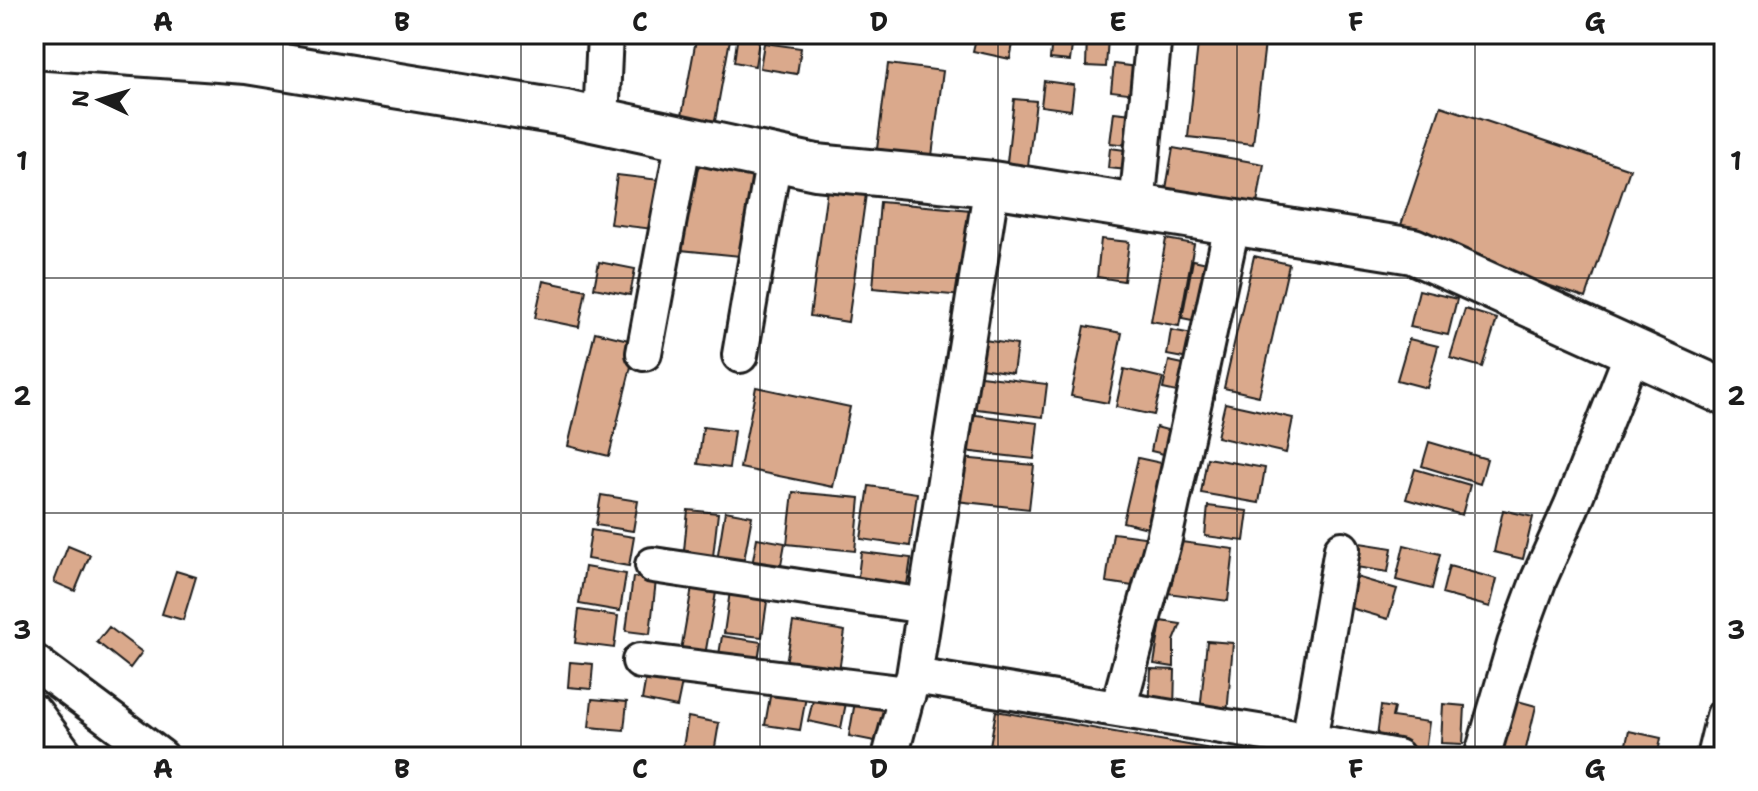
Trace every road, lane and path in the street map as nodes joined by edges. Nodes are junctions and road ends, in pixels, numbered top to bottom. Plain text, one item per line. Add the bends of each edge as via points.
1 (605, 34) edge
2 (1154, 34) edge
3 (34, 46) edge
4 (601, 121) junction
5 (684, 139) junction
6 (774, 158) junction
7 (992, 184) junction
8 (1137, 206) junction
9 (1233, 221) junction
10 (1633, 351) junction
11 (644, 353) dead end
12 (740, 355) dead end
13 (1724, 392) edge
14 (1342, 549) dead end
15 (653, 565) dead end
16 (925, 606) junction
17 (640, 661) dead end
18 (34, 662) edge
19 (911, 685) junction
20 (1118, 709) junction
21 (34, 712) edge
22 (1724, 716) edge
23 (1309, 741) junction
24 (67, 757) edge
25 (161, 757) edge
26 (890, 757) edge
27 (1397, 757) edge
28 (1482, 757) edge
29 (1714, 757) edge

1 - 4 street
2 - 8 street
3 - 4 street via 247,61
4 - 5 street
5 - 6 street
5 - 11 street
6 - 7 street
6 - 12 street
7 - 8 street
7 - 16 street
8 - 9 street
9 - 10 street via 1413,251
9 - 20 street via 1164,539
10 - 13 street
10 - 28 street via 1519,631
14 - 23 street
15 - 16 street
16 - 19 street
17 - 19 street
18 - 25 street
19 - 20 street
19 - 26 street
20 - 23 street
21 - 24 street
22 - 29 street
23 - 27 street

